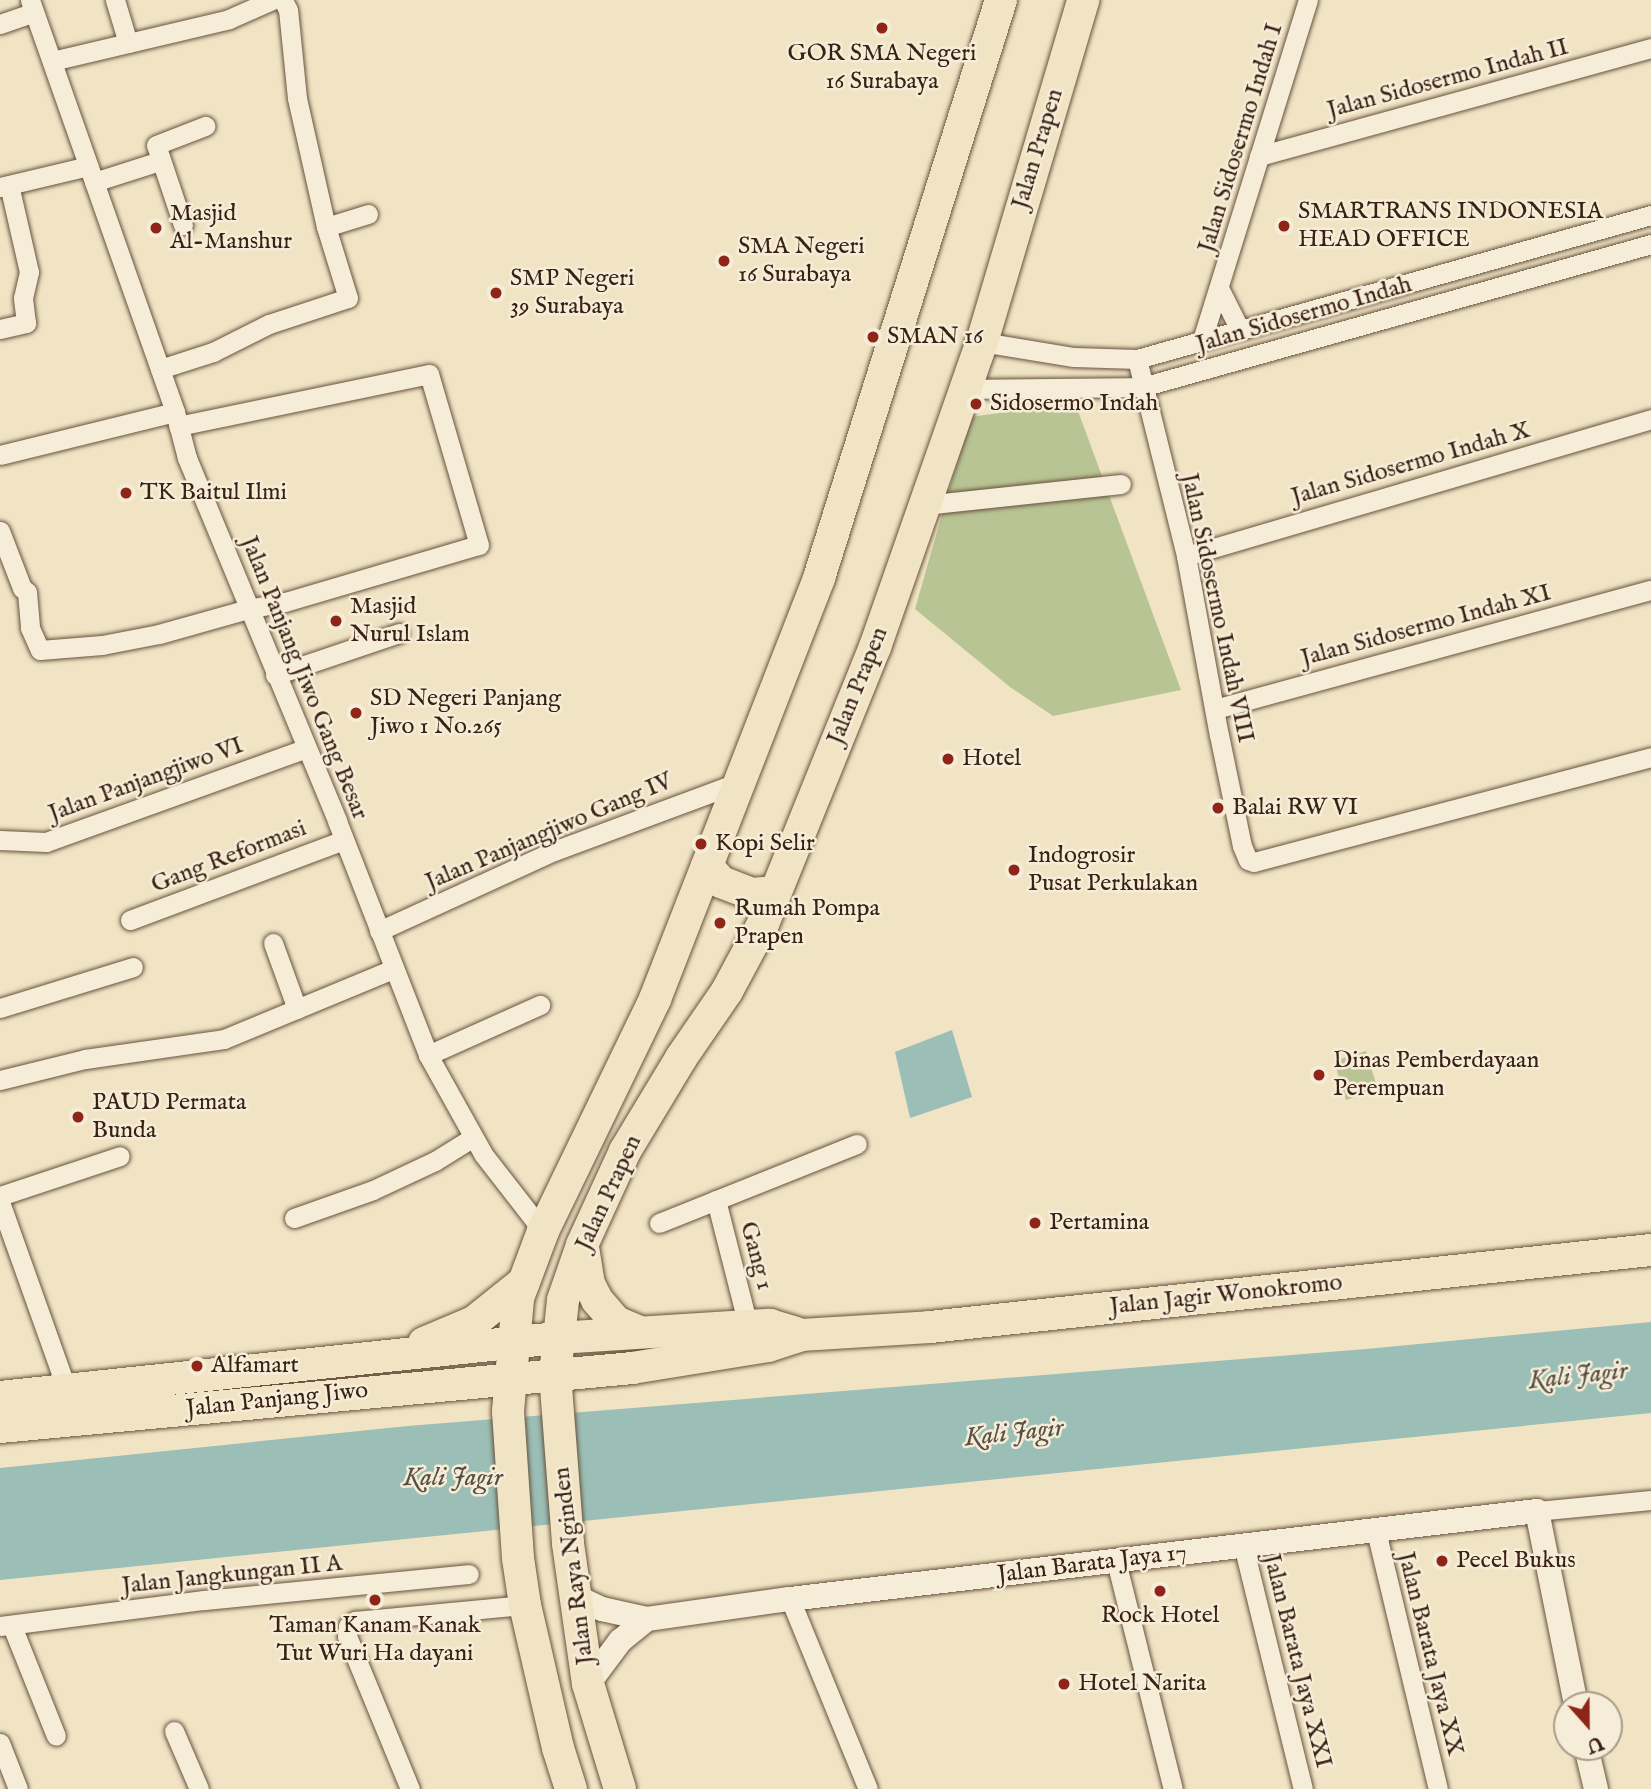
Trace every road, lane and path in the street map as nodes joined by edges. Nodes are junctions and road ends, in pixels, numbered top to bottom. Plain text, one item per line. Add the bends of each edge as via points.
1 (115, 0) edge
2 (279, 0) edge
3 (1001, 0) edge
4 (1083, 0) edge
5 (1308, 0) edge
6 (32, 6) edge
7 (0, 24) edge
8 (128, 43) junction
9 (1651, 48) edge
10 (52, 61) junction
11 (205, 126) dead end
12 (1259, 156) junction
13 (160, 161) junction
14 (92, 174) junction
15 (4, 186) edge
16 (368, 214) dead end
17 (1651, 215) edge
18 (183, 225) dead end
19 (326, 228) junction
20 (1651, 244) edge
21 (1434, 276) junction
22 (1220, 290) junction
23 (1441, 301) junction
24 (0, 329) edge
25 (1240, 330) junction
26 (1202, 340) junction
27 (982, 342) junction
28 (1137, 359) junction
29 (160, 369) junction
30 (1142, 387) junction
31 (965, 389) junction
32 (176, 419) junction
33 (1651, 419) edge
34 (0, 455) edge
35 (1121, 484) dead end
36 (924, 505) junction
37 (0, 531) edge
38 (1186, 556) junction
39 (1651, 590) edge
40 (248, 609) junction
41 (399, 633) dead end
42 (275, 675) junction
43 (1215, 709) junction
44 (307, 748) junction
45 (1651, 757) edge
46 (740, 782) junction
47 (0, 840) edge
48 (344, 840) junction
49 (714, 874) junction
50 (762, 893) junction
51 (130, 920) dead end
52 (379, 931) junction
53 (273, 943) dead end
54 (133, 967) dead end
55 (393, 969) junction
56 (540, 1005) dead end
57 (0, 1008) edge
58 (298, 1009) junction
59 (428, 1055) junction
60 (0, 1080) edge
61 (472, 1138) junction
62 (857, 1144) dead end
63 (120, 1156) dead end
64 (0, 1196) edge
65 (716, 1200) junction
66 (0, 1202) edge
67 (294, 1218) dead end
68 (659, 1223) dead end
69 (543, 1231) junction
70 (582, 1245) junction
71 (1651, 1250) edge
72 (524, 1282) junction
73 (748, 1326) junction
74 (639, 1332) junction
75 (801, 1335) junction
76 (557, 1338) junction
77 (513, 1345) junction
78 (377, 1360) junction
79 (555, 1375) junction
80 (510, 1377) junction
81 (67, 1390) junction
82 (0, 1397) edge
83 (0, 1427) edge
84 (1651, 1500) edge
85 (1537, 1511) junction
86 (1376, 1531) junction
87 (1243, 1545) junction
88 (1116, 1560) junction
89 (469, 1574) dead end
90 (574, 1596) junction
91 (790, 1599) junction
92 (526, 1605) junction
93 (647, 1619) junction
94 (6, 1626) edge
95 (588, 1684) junction
96 (1573, 1691) edge
97 (174, 1731) dead end
98 (56, 1736) dead end
99 (0, 1744) edge
100 (1589, 1761) edge
101 (18, 1789) edge
102 (199, 1789) edge
103 (410, 1789) edge
104 (571, 1789) edge
105 (621, 1789) edge
106 (868, 1789) edge
107 (1173, 1789) edge
108 (1303, 1789) edge
109 (1438, 1789) edge
110 (1596, 1789) edge

1 - 8 street
2 - 8 street via 229,19
2 - 19 street via 288,10 297,98
3 - 46 main road, Jalan Prapen via 819,578
4 - 27 main road, Jalan Prapen
5 - 12 street, Jalan Sidosermo Indah I
6 - 7 street
6 - 10 street, Jalan Panjang Jiwo Gang Besar
8 - 10 street
9 - 12 street, Jalan Sidosermo Indah II
10 - 14 street, Jalan Panjang Jiwo Gang Besar
11 - 13 street via 158,144
12 - 22 street, Jalan Sidosermo Indah I
13 - 14 street
13 - 18 street
14 - 15 street
14 - 29 street, Jalan Panjang Jiwo Gang Besar
15 - 24 street via 29,272 23,298 26,323
16 - 19 street
17 - 21 street, Jalan Sidosermo Indah
19 - 29 street via 348,298 269,324 213,352
20 - 23 street, Jalan Sidosermo Indah
21 - 23 street
21 - 25 street, Jalan Sidosermo Indah
22 - 25 street, Jalan Sidosermo Indah I
22 - 26 street, Jalan Sidosermo Indah I
23 - 30 street, Jalan Sidosermo Indah
25 - 26 street, Jalan Sidosermo Indah
26 - 28 street, Jalan Sidosermo Indah
27 - 28 street, Jalan Sidosermo Indah via 1074,358
27 - 31 main road, Jalan Prapen
28 - 30 street, Jalan Sidosermo Indah VIII
29 - 32 street, Jalan Panjang Jiwo Gang Besar
30 - 31 street, Jalan Sidosermo Indah
30 - 38 street, Jalan Sidosermo Indah VIII
31 - 36 main road, Jalan Prapen
32 - 34 street
32 - 40 street, Jalan Panjang Jiwo Gang Besar
32 - 40 street via 429,374 477,547
33 - 38 street, Jalan Sidosermo Indah X
35 - 36 street
36 - 50 main road, Jalan Prapen via 879,637 799,836
37 - 40 street via 27,592 30,628 40,650 159,634
38 - 43 street, Jalan Sidosermo Indah VIII
39 - 43 street, Jalan Sidosermo Indah XI
40 - 42 street, Jalan Panjang Jiwo Gang Besar
41 - 42 street
42 - 44 street, Jalan Panjang Jiwo Gang Besar
43 - 45 street, Jalan Sidosermo Indah VIII via 1242,846 1248,860 1254,862
44 - 47 street, Jalan Panjangjiwo VI via 46,842
44 - 48 street, Jalan Panjang Jiwo Gang Besar
46 - 49 main road, Jalan Prapen
46 - 52 street, Jalan Panjangjiwo Gang IV via 554,851
48 - 51 street, Gang Reformasi
48 - 52 street, Jalan Panjang Jiwo Gang Besar
49 - 50 main road
49 - 69 main road, Jalan Prapen
50 - 70 main road, Jalan Prapen via 763,924 727,991 625,1151
52 - 55 street, Jalan Panjang Jiwo Gang Besar
53 - 58 street
54 - 57 street
55 - 58 street
55 - 59 street, Jalan Panjang Jiwo Gang Besar
56 - 59 street
58 - 60 street via 224,1039 85,1059
59 - 61 street, Jalan Panjang Jiwo Gang Besar
61 - 67 street via 373,1191
61 - 69 street, Jalan Panjang Jiwo Gang Besar
62 - 65 street
63 - 64 street
65 - 68 street
65 - 73 street, Gang 1
66 - 81 street
69 - 72 main road, Jalan Prapen
70 - 74 main road via 589,1284 597,1300 616,1322
70 - 76 main road, Jalan Prapen via 563,1300
71 - 75 main road, Jalan Jagir Wonokromo via 930,1327
72 - 77 main road, Jalan Prapen
72 - 78 main road via 464,1327
73 - 74 main road, Jalan Jagir Wonokromo
73 - 75 main road, Jalan Jagir Wonokromo via 769,1325
74 - 76 main road, Jalan Jagir Wonokromo
75 - 79 main road, Jalan Jagir Wonokromo via 768,1346
76 - 77 main road, Jalan Jagir Wonokromo
76 - 79 main road, Jalan Raya Nginden
77 - 78 main road, Jalan Panjang Jiwo
77 - 80 main road, Jalan Raya Nginden
78 - 81 main road, Jalan Panjang Jiwo
79 - 80 main road, Jalan Panjang Jiwo
79 - 90 main road, Jalan Raya Nginden
80 - 83 main road, Jalan Panjang Jiwo
80 - 92 main road, Jalan Raya Nginden via 518,1558
81 - 82 main road, Jalan Panjang Jiwo
84 - 85 street
85 - 86 street, Jalan Barata Jaya 17
85 - 96 street
86 - 87 street, Jalan Barata Jaya 17
86 - 109 street, Jalan Barata Jaya XX
87 - 88 street, Jalan Barata Jaya 17
87 - 108 street, Jalan Barata Jaya XXI
88 - 91 street, Jalan Barata Jaya 17
88 - 107 street
89 - 94 street, Jalan Jangkungan II A via 204,1600
90 - 93 street, Jalan Barata Jaya 17 via 602,1609
90 - 95 main road, Jalan Raya Nginden
91 - 93 street, Jalan Barata Jaya 17
91 - 106 street
92 - 103 street via 355,1621 348,1626 347,1636
92 - 104 main road, Jalan Raya Nginden
93 - 95 street via 615,1647
94 - 98 street
95 - 105 main road, Jalan Raya Nginden
97 - 102 street
99 - 101 street
100 - 110 street

